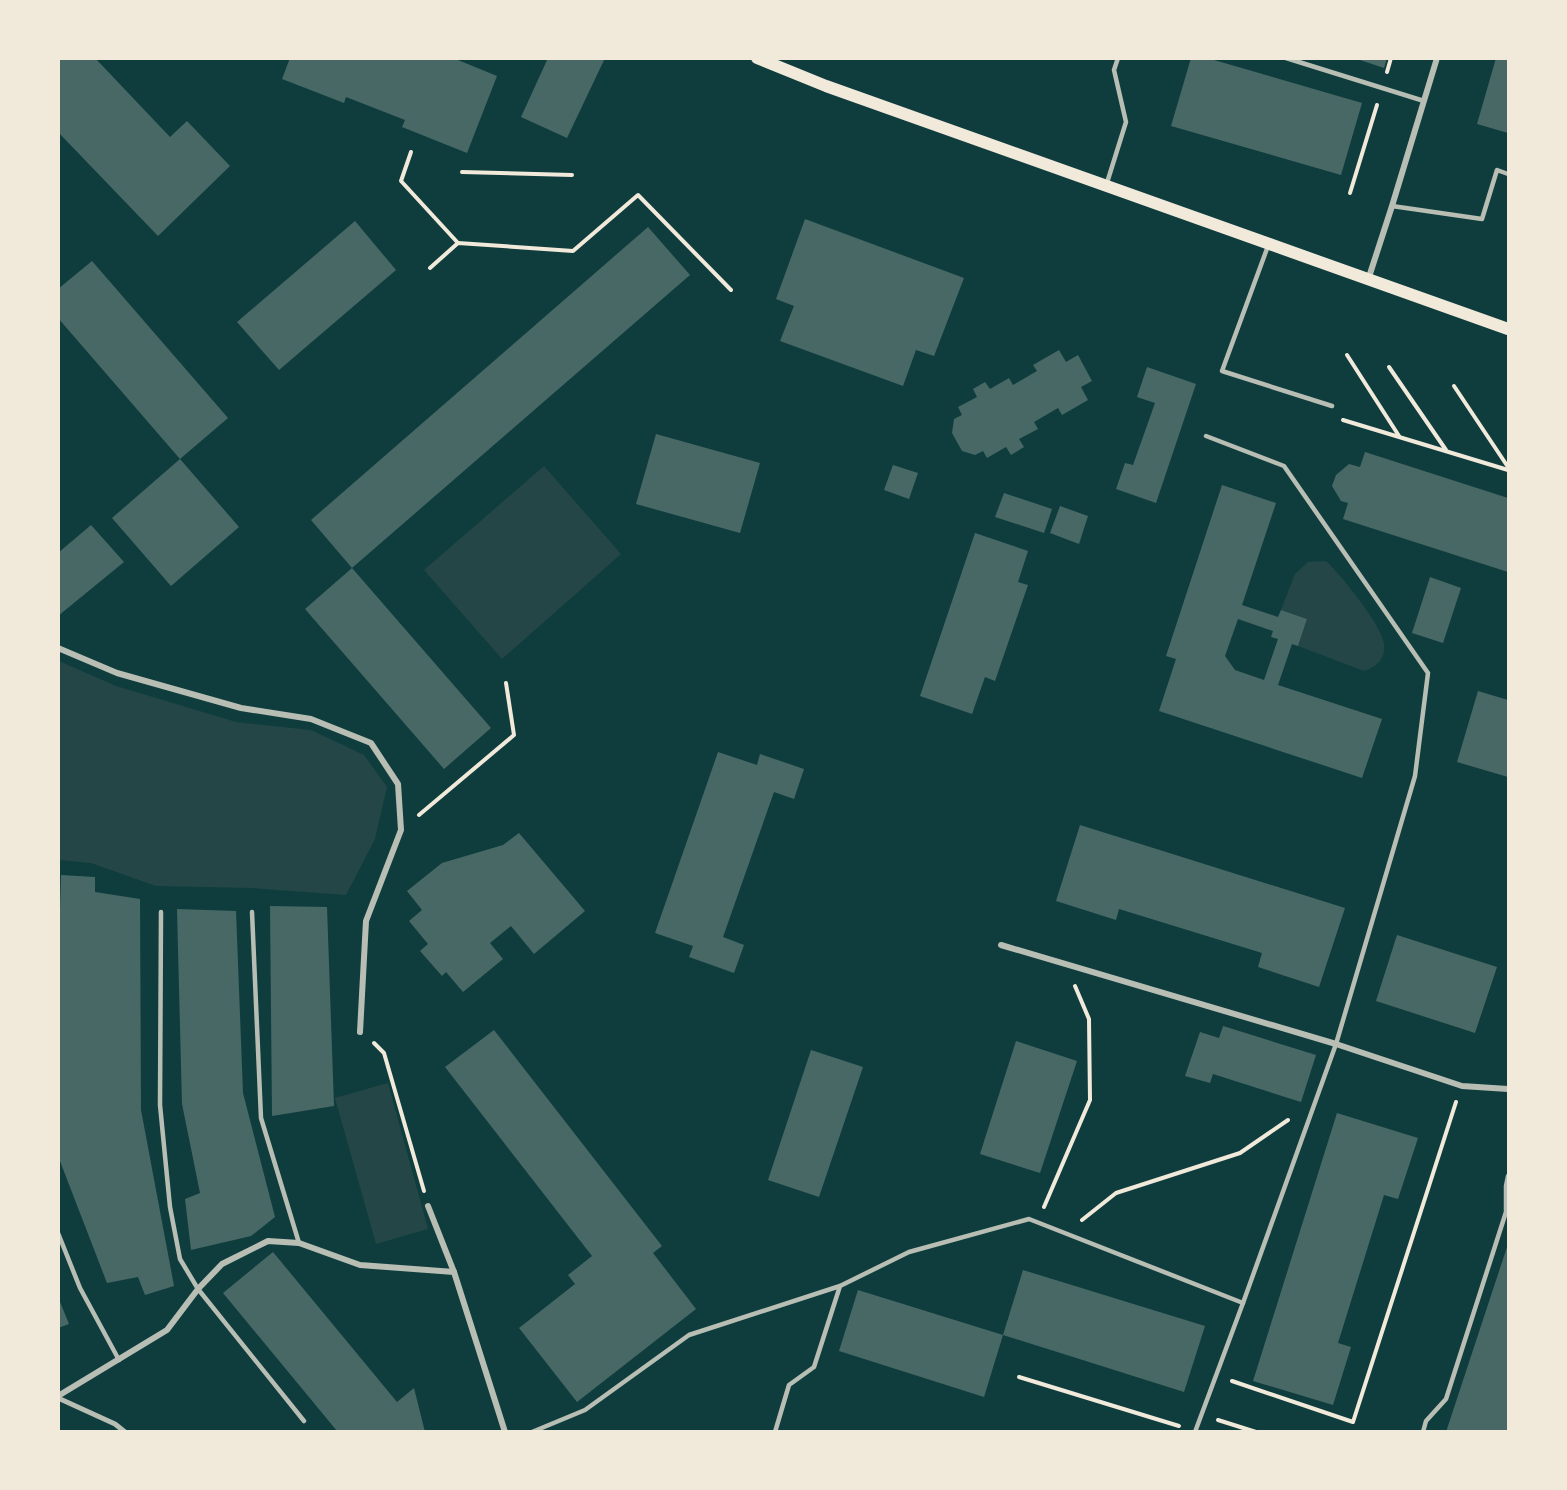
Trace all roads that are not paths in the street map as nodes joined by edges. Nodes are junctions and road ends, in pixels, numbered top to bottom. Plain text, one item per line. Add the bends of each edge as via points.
1 (757, 58) edge
2 (1118, 58) edge
3 (1286, 58) edge
4 (1437, 58) edge
5 (1424, 101) junction
6 (1509, 174) edge
7 (1106, 186) junction
8 (1392, 206) junction
9 (1269, 244) junction
10 (1368, 280) junction
11 (1509, 329) edge
12 (1332, 406) road end
13 (1206, 436) dead end
14 (58, 648) edge
15 (160, 912) dead end
16 (252, 912) dead end
17 (1001, 945) dead end
18 (360, 1032) road end
19 (1336, 1044) junction
20 (1509, 1089) edge
21 (1509, 1176) edge
22 (428, 1206) road end
23 (58, 1233) edge
24 (299, 1243) junction
25 (453, 1272) junction
26 (840, 1286) junction
27 (198, 1289) junction
28 (1243, 1303) junction
29 (118, 1360) junction
30 (58, 1397) edge
31 (304, 1421) dead end
32 (125, 1431) edge
33 (505, 1431) edge
34 (532, 1431) edge
35 (775, 1431) edge
36 (1195, 1431) edge
37 (1423, 1431) edge

1 - 7 main road
2 - 7 lane via 1114,70 1126,122
3 - 5 lane
4 - 5 street
5 - 8 street
6 - 8 lane via 1497,170 1482,219
7 - 9 main road
8 - 10 street
9 - 10 main road
9 - 12 lane via 1222,371
10 - 11 main road
13 - 19 lane via 1284,466 1428,673 1415,776
14 - 18 street via 117,673 241,708 311,719 371,743 398,784 401,830 366,921
15 - 27 lane via 160,1105 169,1196 180,1259
16 - 24 lane via 261,1118
17 - 19 street
19 - 20 street via 1462,1086
19 - 28 lane
21 - 37 lane via 1506,1212 1446,1399 1426,1421
22 - 25 street
23 - 29 lane via 80,1288
24 - 25 street via 360,1265
24 - 27 street via 268,1240 222,1264
25 - 33 street
26 - 28 lane via 909,1252 1029,1219
26 - 34 lane via 689,1335 585,1410
26 - 35 lane via 814,1367 789,1385
27 - 29 street via 166,1330
27 - 31 lane
28 - 36 lane
29 - 30 street
30 - 32 street

